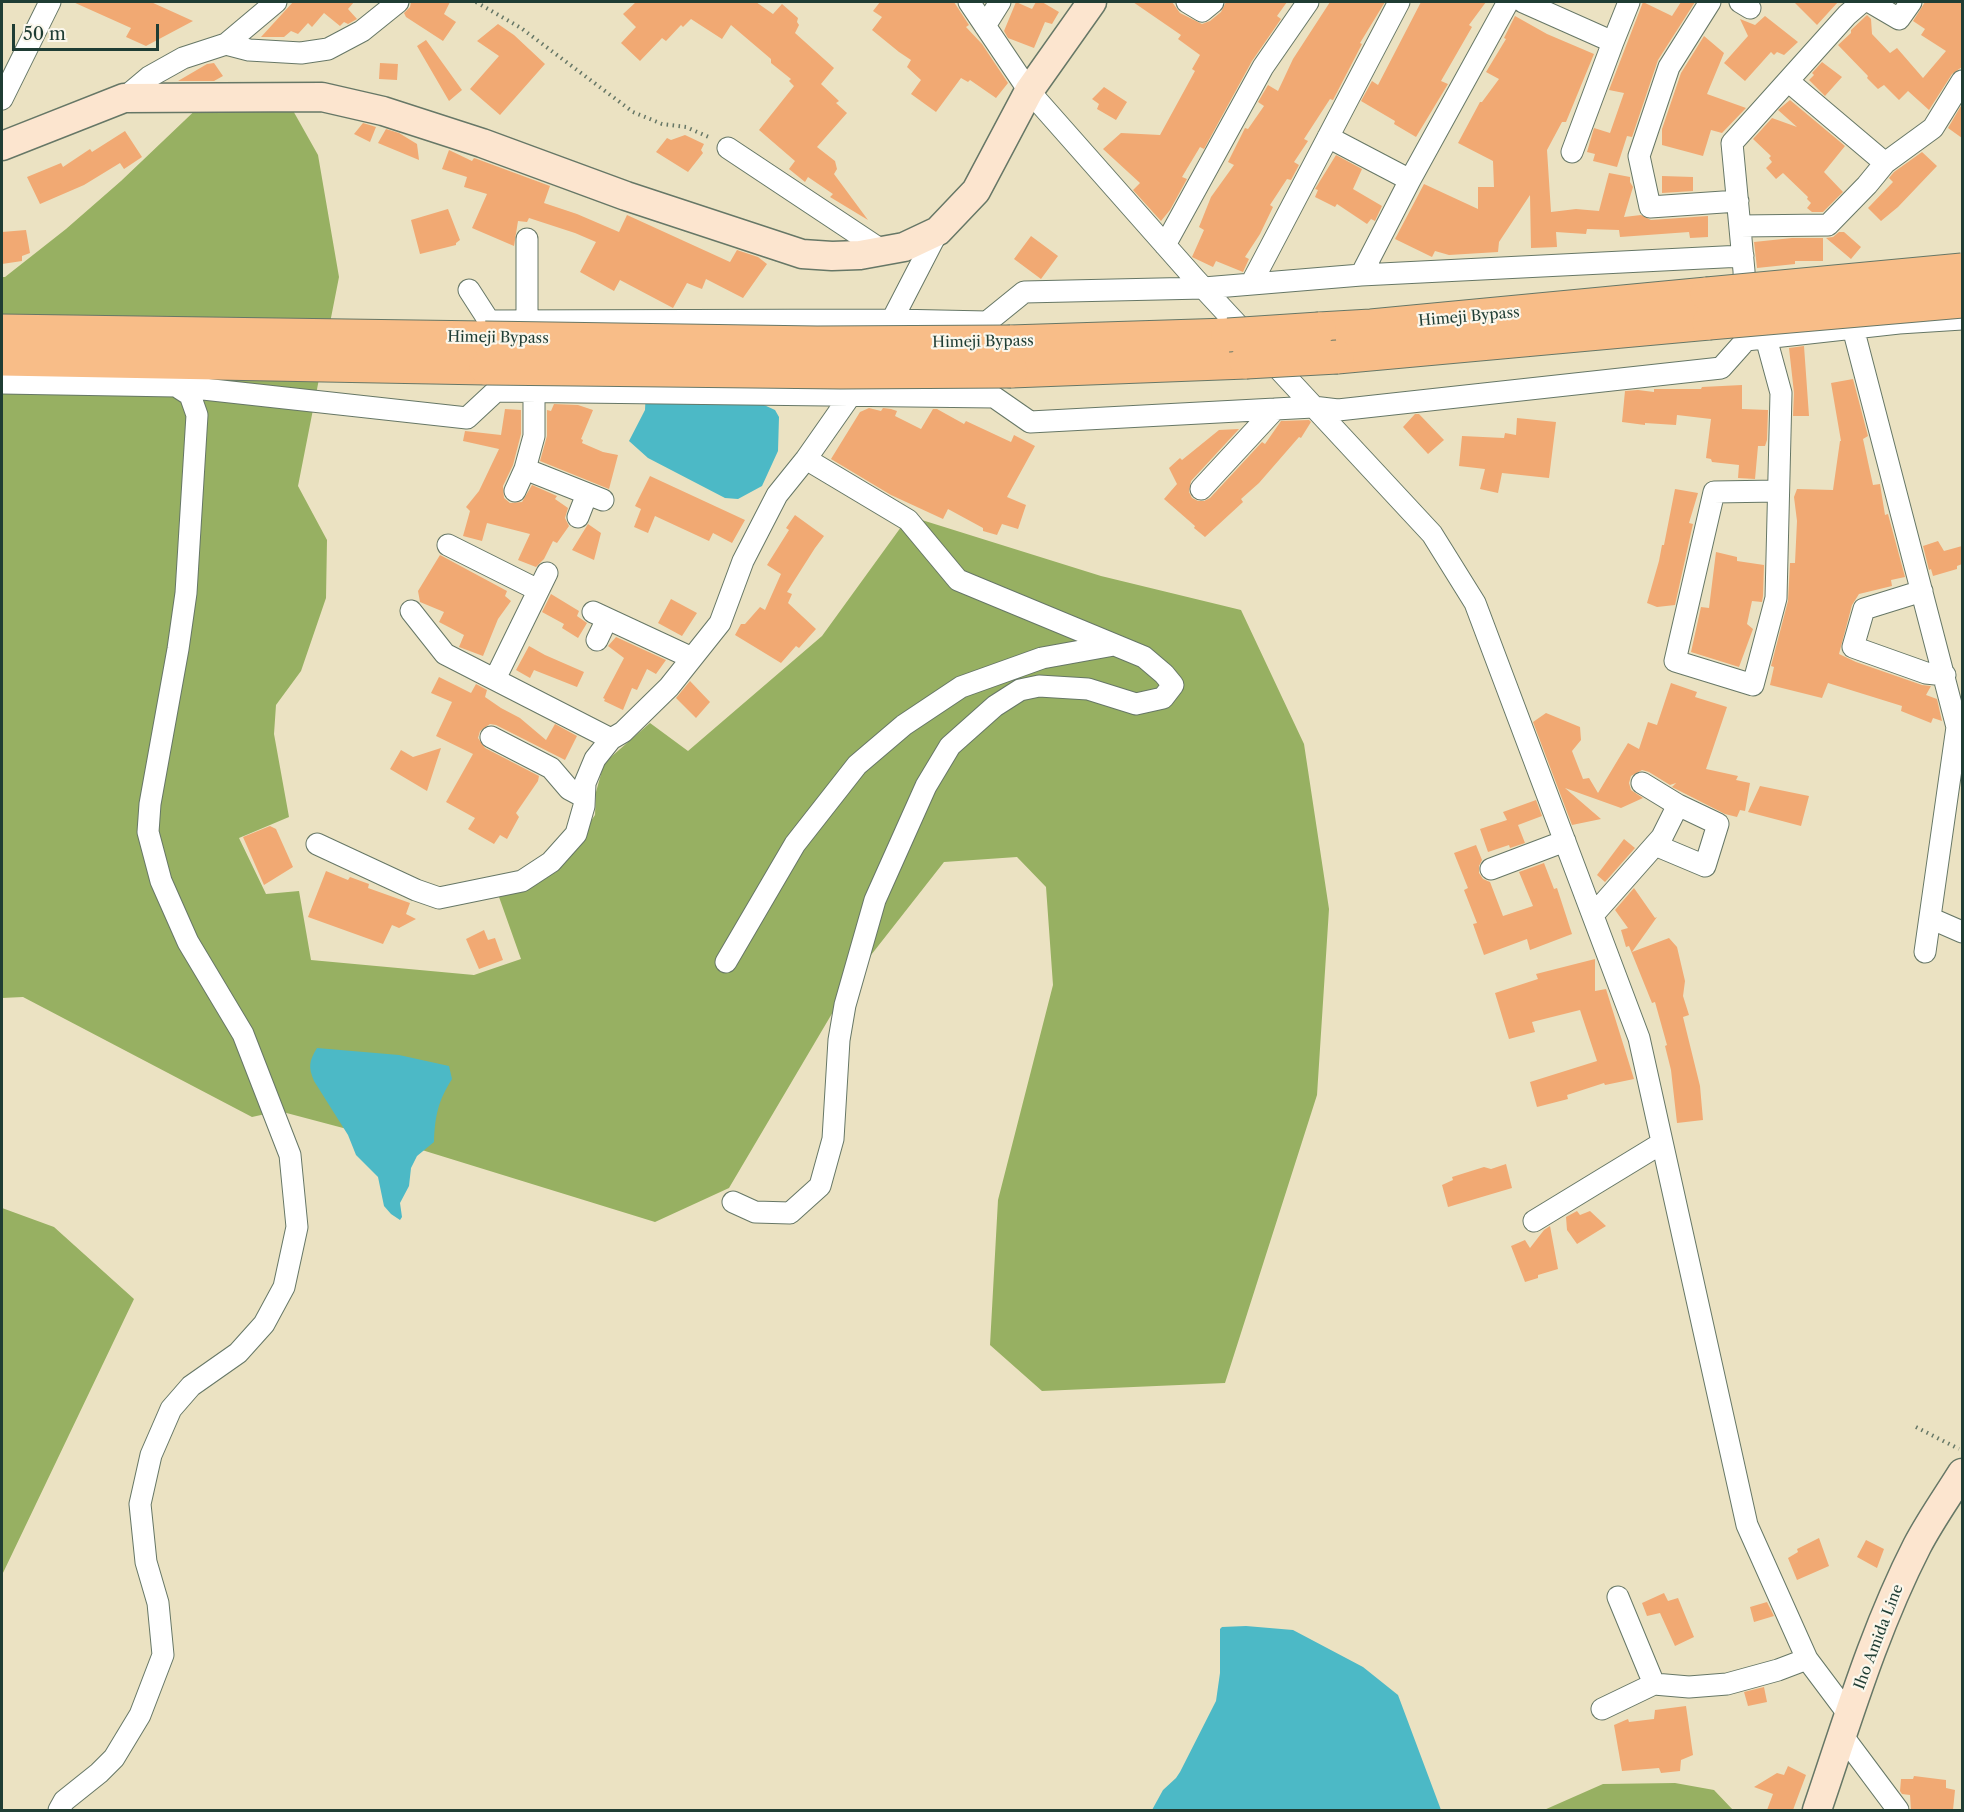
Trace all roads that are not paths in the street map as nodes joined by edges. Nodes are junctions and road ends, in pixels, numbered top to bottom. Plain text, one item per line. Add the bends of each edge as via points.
1 (50, 2) edge
2 (276, 2) edge
3 (398, 2) edge
4 (969, 2) edge
5 (1000, 2) edge
6 (1092, 2) edge
7 (1187, 2) edge
8 (1213, 2) edge
9 (1308, 2) edge
10 (1399, 2) edge
11 (1508, 2) edge
12 (1523, 2) edge
13 (1629, 2) edge
14 (1710, 2) edge
15 (1862, 2) edge
16 (1870, 2) edge
17 (1911, 2) edge
18 (985, 26) junction
19 (1613, 42) junction
20 (226, 44) junction
21 (1788, 81) junction
22 (1962, 81) edge
23 (1029, 91) junction
24 (124, 98) junction
25 (2, 99) edge
26 (1328, 137) junction
27 (2, 146) edge
28 (728, 148) road end
29 (1572, 153) dead end
30 (1885, 163) junction
31 (1410, 180) junction
32 (1738, 201) junction
33 (1740, 226) junction
34 (939, 231) junction
35 (527, 239) dead end
36 (1165, 245) junction
37 (883, 251) junction
38 (1743, 256) junction
39 (1962, 270) edge
40 (1361, 275) junction
41 (1251, 284) junction
42 (1204, 288) junction
43 (469, 290) dead end
44 (1962, 300) edge
45 (1708, 309) junction
46 (1962, 319) edge
47 (893, 320) junction
48 (527, 321) junction
49 (1852, 328) junction
50 (2, 331) edge
51 (1756, 339) junction
52 (485, 353) junction
53 (1001, 358) junction
54 (2, 359) edge
55 (2, 383) edge
56 (176, 386) junction
57 (534, 391) junction
58 (851, 396) junction
59 (1313, 407) junction
60 (1275, 409) junction
61 (806, 459) junction
62 (525, 470) junction
63 (1201, 489) dead end
64 (515, 491) dead end
65 (1778, 491) junction
66 (578, 517) dead end
67 (448, 544) dead end
68 (1922, 591) junction
69 (411, 611) dead end
70 (597, 640) dead end
71 (1115, 645) junction
72 (692, 658) junction
73 (1945, 675) junction
74 (495, 679) junction
75 (491, 737) dead end
76 (611, 739) junction
77 (1642, 783) dead end
78 (585, 797) junction
79 (1678, 805) junction
80 (1565, 841) junction
81 (317, 844) dead end
82 (1655, 845) junction
83 (1491, 869) dead end
84 (1593, 915) junction
85 (1930, 918) junction
86 (1962, 932) edge
87 (1925, 952) dead end
88 (726, 962) dead end
89 (1662, 1143) junction
90 (733, 1202) dead end
91 (1534, 1221) dead end
92 (1962, 1473) edge
93 (1618, 1597) dead end
94 (1807, 1659) junction
95 (1654, 1684) junction
96 (1602, 1709) dead end
97 (1845, 1725) junction
98 (58, 1810) edge
99 (1817, 1810) edge
100 (1898, 1810) edge

1 - 25 street
2 - 20 street
3 - 20 street via 362,31 328,49 301,53 249,50
4 - 18 street
5 - 18 street
6 - 23 street
7 - 8 street via 1202,11
9 - 36 street via 1263,67
10 - 26 street
11 - 31 street
12 - 19 street
13 - 19 street
14 - 32 street via 1669,67 1639,156 1650,207
15 - 21 street
16 - 17 street via 1899,20
18 - 23 street
19 - 29 street
20 - 24 street via 183,58 149,77
21 - 30 street
21 - 32 street via 1732,143
22 - 30 street via 1933,128
23 - 34 street via 976,191
23 - 36 street
24 - 27 street
24 - 37 street via 322,97 383,111 471,139 802,254 860,255
26 - 31 street
26 - 41 street
28 - 37 street
30 - 33 street via 1828,225
31 - 40 street
32 - 33 street
33 - 38 street
34 - 37 street via 904,247
34 - 47 street
35 - 48 street
36 - 42 street
38 - 40 street
38 - 51 street
39 - 45 highway, Himeji Bypass, bridge
40 - 41 street
41 - 42 street
42 - 53 street via 1024,292
42 - 59 street
43 - 48 street via 489,321
44 - 45 highway, Himeji Bypass, bridge
45 - 53 highway, Himeji Bypass, bridge via 1228,335
45 - 53 highway, Himeji Bypass, bridge via 1337,357 1246,362
46 - 49 street
47 - 48 street
47 - 53 street
47 - 58 street
49 - 51 street
49 - 68 street
50 - 52 highway, Himeji Bypass
51 - 59 street via 1721,368 1338,410
51 - 65 street via 1781,393
52 - 53 highway, Himeji Bypass, bridge via 841,372
52 - 54 highway, Himeji Bypass
53 - 58 street
53 - 60 street via 1030,422
55 - 56 street
56 - 57 street via 467,418 496,391
56 - 98 street via 190,395 197,415 186,593 148,832 166,891 188,942 243,1034 290,1155 297,1227 284,1287 264,1324 238,1353 191,1386 171,1409 151,1455 140,1504 146,1562 158,1603 162,1655 140,1715 114,1758
57 - 58 street
57 - 62 street via 534,436
58 - 61 street
59 - 60 street
59 - 80 street via 1432,534 1475,603
60 - 63 street
61 - 71 street via 908,520 958,580
61 - 72 street via 777,495 743,561 720,623
62 - 64 street
62 - 66 street via 595,497
65 - 65 street via 1776,598 1753,685 1675,661 1714,492
67 - 74 street via 542,582
68 - 73 street
68 - 73 street via 1864,609 1853,647 1926,673
69 - 74 street via 445,654
70 - 72 street via 600,616
71 - 88 street via 1042,658 961,687 903,725 857,765 795,844
71 - 90 street via 1144,657 1164,674 1173,685 1163,698 1136,704 1088,689 1020,690 995,706 950,746 926,786 875,900 844,1005 833,1139 820,1186 790,1213 754,1212
72 - 76 street via 669,687
73 - 85 street via 1957,727
74 - 76 street
75 - 78 street via 551,768 569,789
76 - 78 street via 595,759 585,783
77 - 79 street
78 - 81 street via 576,834 551,862 522,881 439,898
79 - 82 street
79 - 82 street via 1718,824 1705,867
80 - 83 street
80 - 84 street
82 - 84 street
84 - 89 street via 1639,1038
85 - 86 street
85 - 87 street
89 - 91 street
89 - 94 street via 1747,1525
92 - 97 street, Iho Amida Line via 1917,1545 1888,1608
93 - 95 street
94 - 95 street via 1727,1684
94 - 97 street
95 - 96 street
97 - 99 street, Iho Amida Line
97 - 100 street

